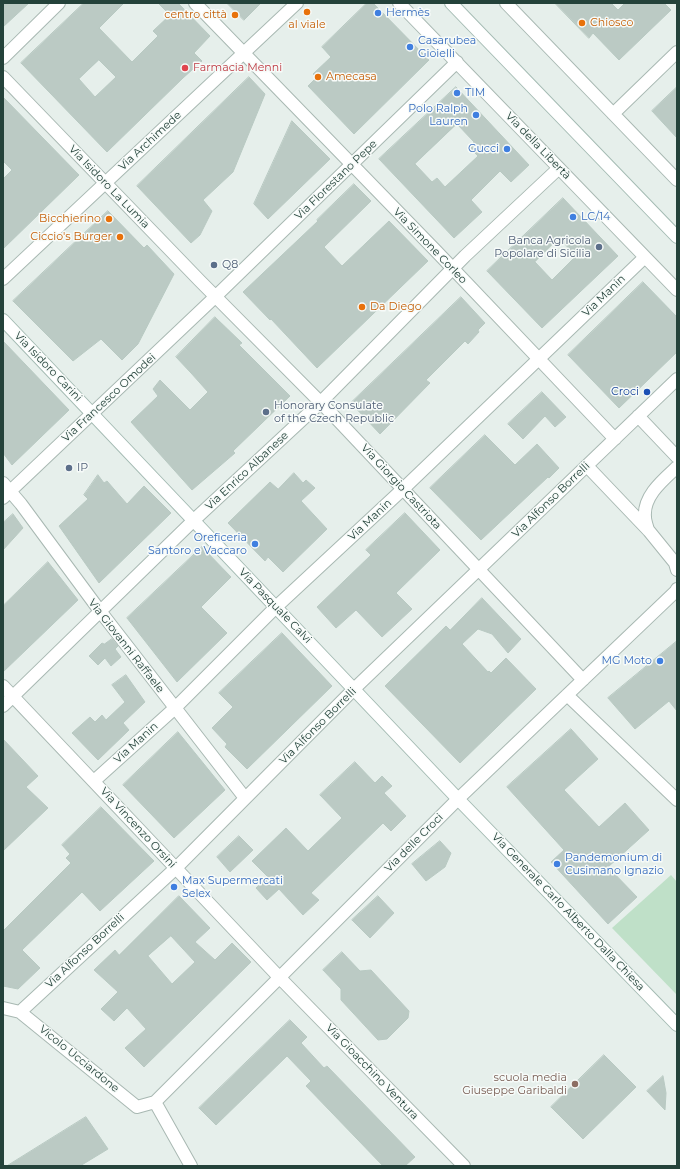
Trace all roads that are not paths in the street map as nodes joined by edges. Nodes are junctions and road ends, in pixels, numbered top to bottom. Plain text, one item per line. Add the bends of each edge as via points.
1 (59, 3) edge
2 (195, 3) edge
3 (297, 3) edge
4 (399, 3) edge
5 (451, 3) edge
6 (510, 4) edge
7 (677, 52) edge
8 (244, 54) junction
9 (3, 58) edge
10 (457, 62) junction
11 (3, 77) edge
12 (613, 114) junction
13 (351, 164) junction
14 (559, 168) junction
15 (677, 180) edge
16 (105, 183) junction
17 (677, 236) edge
18 (645, 257) junction
19 (453, 269) junction
20 (3, 279) edge
21 (677, 290) edge
22 (215, 297) junction
23 (3, 320) edge
24 (539, 359) junction
25 (677, 379) edge
26 (320, 403) junction
27 (92, 414) junction
28 (638, 416) junction
29 (615, 439) junction
30 (677, 457) edge
31 (586, 466) junction
32 (677, 467) edge
33 (403, 489) junction
34 (5, 491) edge
35 (194, 520) junction
36 (649, 531) junction
37 (478, 570) junction
38 (677, 570) edge
39 (677, 589) edge
40 (276, 607) junction
41 (100, 611) junction
42 (583, 680) junction
43 (3, 686) edge
44 (354, 689) junction
45 (567, 695) junction
46 (13, 696) junction
47 (3, 706) edge
48 (175, 708) junction
49 (94, 781) junction
50 (245, 798) junction
51 (458, 799) junction
52 (677, 800) edge
53 (176, 868) junction
54 (279, 977) junction
55 (3, 1008) edge
56 (20, 1012) junction
57 (677, 1025) edge
58 (155, 1102) junction
59 (191, 1166) edge
60 (464, 1166) edge

1 - 9 street
2 - 8 street, Via Simone Corleo
3 - 8 street, Via Archimede
4 - 10 street, Via della Libertà
5 - 17 street
6 - 12 street
7 - 12 street
8 - 13 street, Via Simone Corleo
8 - 16 street, Via Archimede
10 - 13 street, Via Florestano Pepe
10 - 14 street, Via della Libertà
11 - 16 street, Via Isidoro La Lumia
12 - 15 street
13 - 19 street, Via Simone Corleo
13 - 22 street, Via Florestano Pepe
14 - 18 street, Via della Libertà
14 - 19 street, Via Enrico Albanese
16 - 20 street, Via Archimede
16 - 22 street, Via Isidoro La Lumia
18 - 21 street, Via della Libertà
18 - 24 street, Via Manin
19 - 24 street, Via Simone Corleo
19 - 26 street, Via Enrico Albanese
22 - 26 street, Via Giorgio Castriota
22 - 27 street, Via Francesco Omodei
23 - 27 street, Via Isidoro Carini
24 - 29 street, Via Simone Corleo
24 - 33 street, Via Manin
25 - 28 street, Via Alfonso Borrelli
26 - 33 street, Via Giorgio Castriota
26 - 35 street, Via Enrico Albanese
27 - 34 street, Via Francesco Omodei
27 - 35 street, Via Pasquale Calvi
28 - 29 street, Via Alfonso Borrelli
28 - 30 street
29 - 31 street, Via Alfonso Borrelli
31 - 36 street
31 - 37 street, Via Alfonso Borrelli
32 - 36 street via 659,484 646,505 645,517
33 - 37 street, Via Giorgio Castriota
33 - 40 street, Via Manin
34 - 41 street, Via Giovanni Raffaele via 21,504
35 - 40 street, Via Pasquale Calvi
35 - 41 street, Via Enrico Albanese
36 - 38 street via 675,563
37 - 42 street, Via Giorgio Castriota
37 - 44 street, Via Alfonso Borrelli
39 - 42 street, Via delle Croci
40 - 44 street, Via Pasquale Calvi
40 - 48 street, Via Manin
41 - 46 street, Via Enrico Albanese
41 - 48 street, Via Giovanni Raffaele
42 - 45 street, Via delle Croci
43 - 46 street, Via Vincenzo Orsini
44 - 50 street, Via Alfonso Borrelli
44 - 51 street, Via Pasquale Calvi
45 - 51 street, Via delle Croci
45 - 52 street
46 - 47 street, Via Enrico Albanese
46 - 49 street, Via Vincenzo Orsini
48 - 49 street, Via Manin
48 - 50 street, Via Giovanni Raffaele
49 - 53 street, Via Vincenzo Orsini
50 - 53 street, Via Alfonso Borrelli
51 - 54 street, Via delle Croci
51 - 57 street, Via Generale Carlo Alberto Dalla Chiesa
53 - 54 street, Via Vincenzo Orsini
53 - 56 street, Via Alfonso Borrelli
54 - 58 street, Via delle Croci
54 - 60 street, Via Gioacchino Ventura
55 - 56 street, Vicolo Ucciardone
56 - 58 street, Vicolo Ucciardone via 137,1107
58 - 59 street

